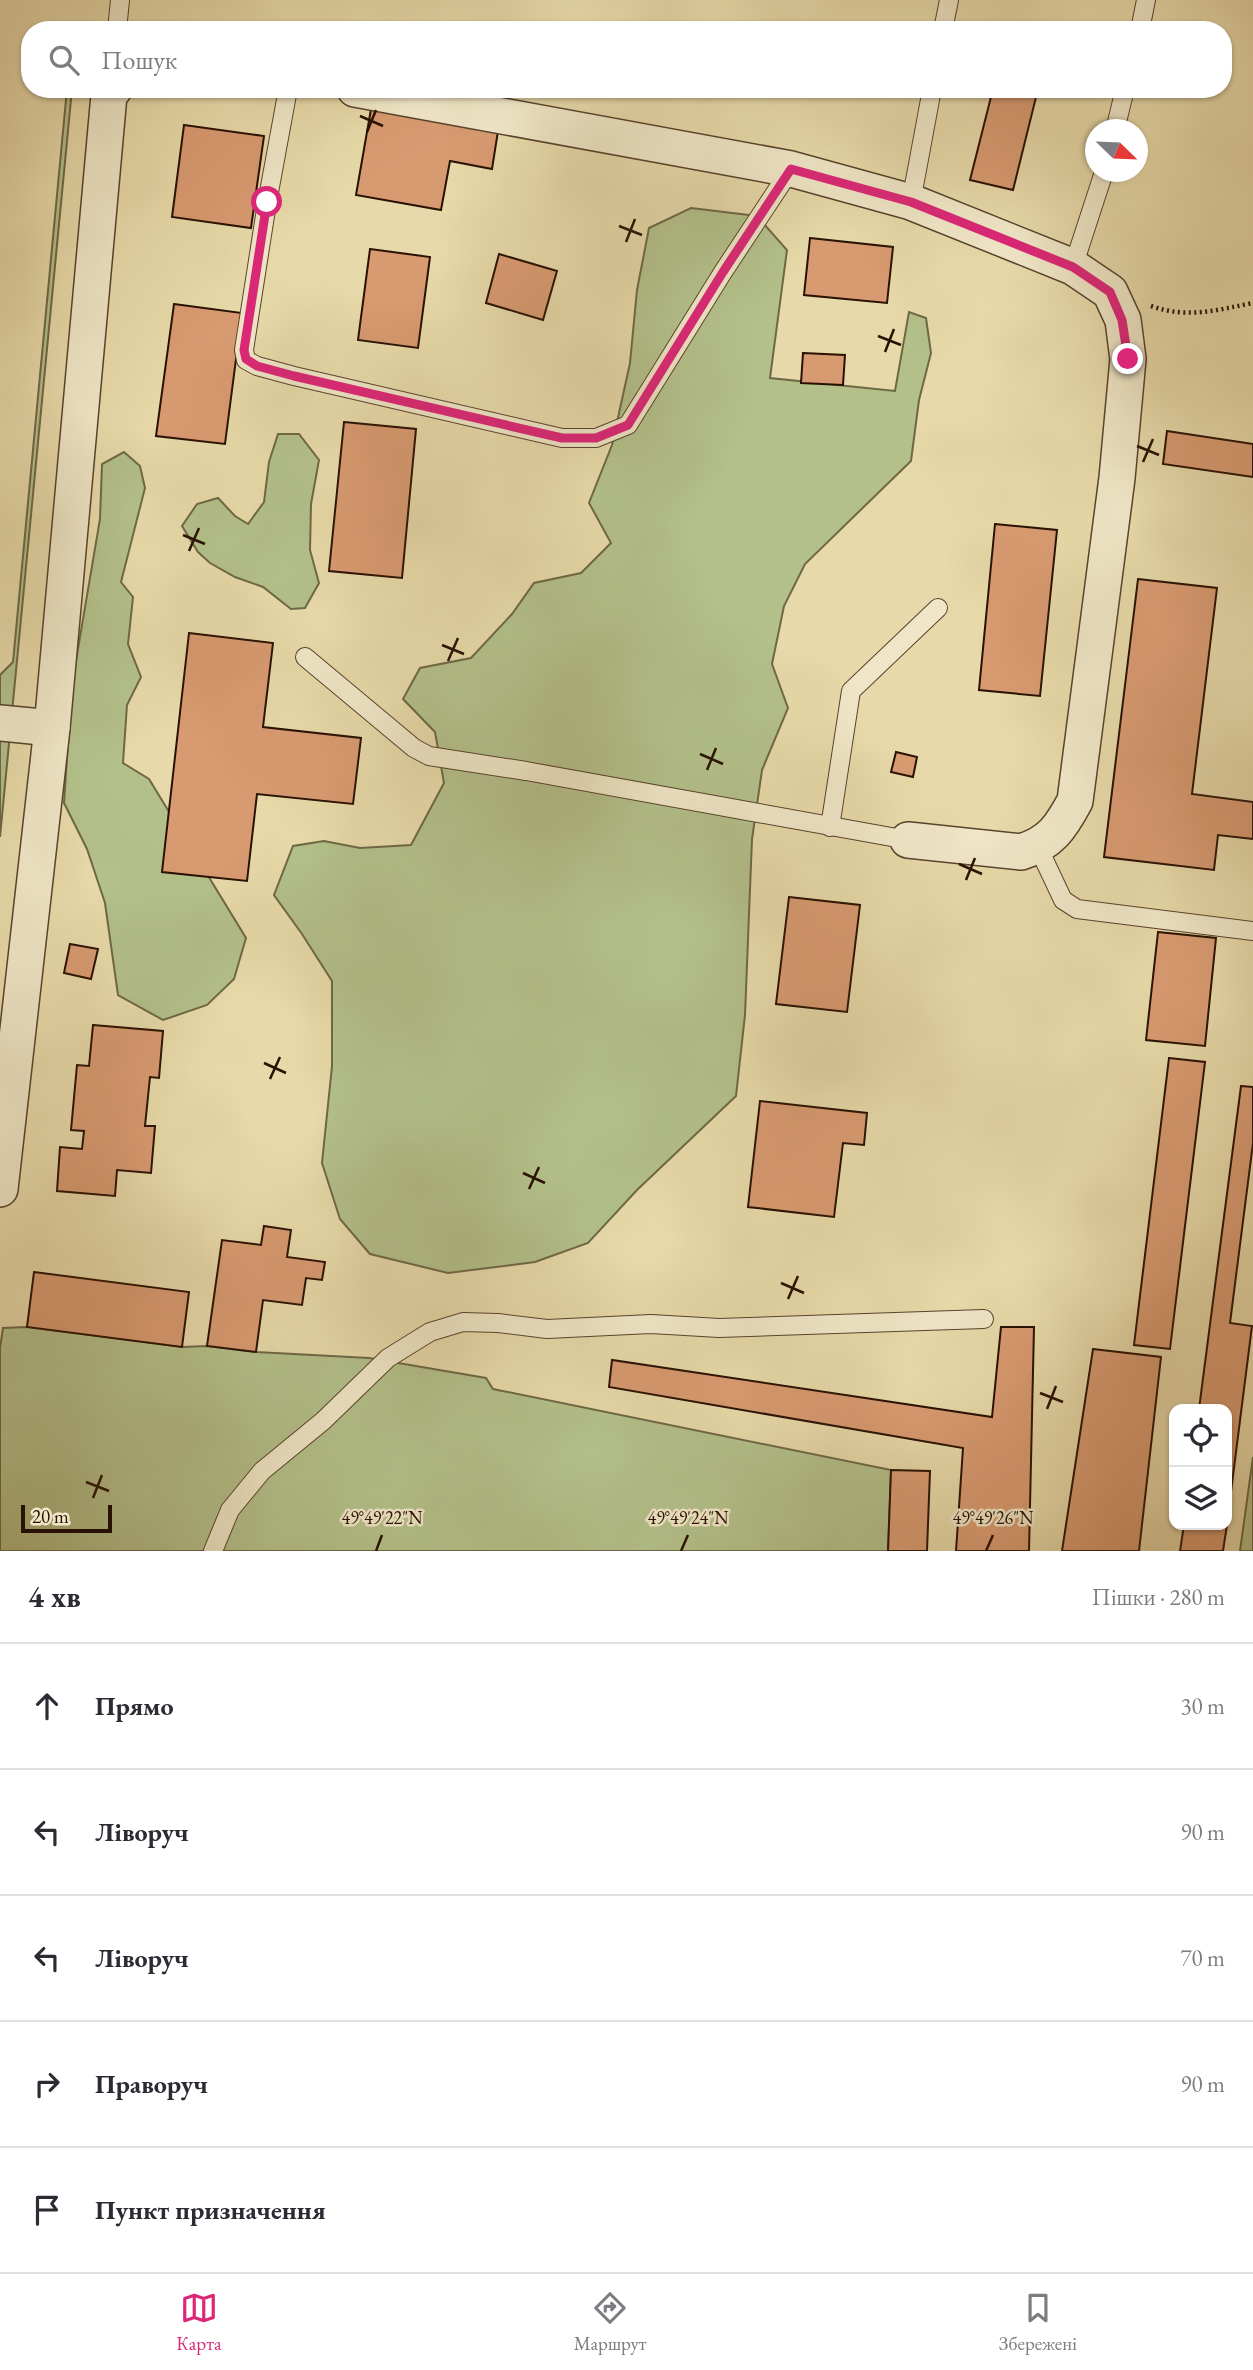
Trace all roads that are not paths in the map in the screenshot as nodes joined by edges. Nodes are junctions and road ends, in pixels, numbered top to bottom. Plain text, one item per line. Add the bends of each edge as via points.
1 (120, 0) edge
2 (949, 0) edge
3 (1146, 0) edge
4 (118, 21) edge
5 (945, 21) edge
6 (1141, 21) edge
7 (110, 98) edge
8 (286, 98) edge
9 (404, 98) edge
10 (930, 98) edge
11 (1123, 98) edge
12 (1118, 119) edge
13 (791, 169) junction
14 (1101, 182) edge
15 (911, 202) junction
16 (1073, 267) junction
17 (938, 608) dead end
18 (305, 657) dead end
19 (0, 723) edge
20 (51, 728) junction
21 (830, 827) junction
22 (908, 840) joint
23 (1038, 847) junction
24 (1253, 932) edge
25 (0, 1189) edge
26 (984, 1319) dead end
27 (214, 1551) edge

1 - 4 lane
2 - 5 lane
3 - 6 lane
7 - 20 street
8 - 13 lane via 246,359 294,376 562,438 596,438 628,425
9 - 13 street
10 - 15 lane
11 - 12 lane
13 - 15 street
14 - 16 lane
15 - 16 street
16 - 23 street via 1110,292 1122,320 1128,359 1075,801 1060,828
17 - 21 lane via 851,691
18 - 21 lane via 429,756
19 - 20 street
20 - 25 street
21 - 22 lane
22 - 23 street via 1021,852
23 - 24 lane via 1063,900 1077,909
26 - 27 lane via 547,1329 463,1322 430,1332 388,1358 323,1421 262,1471 230,1510

